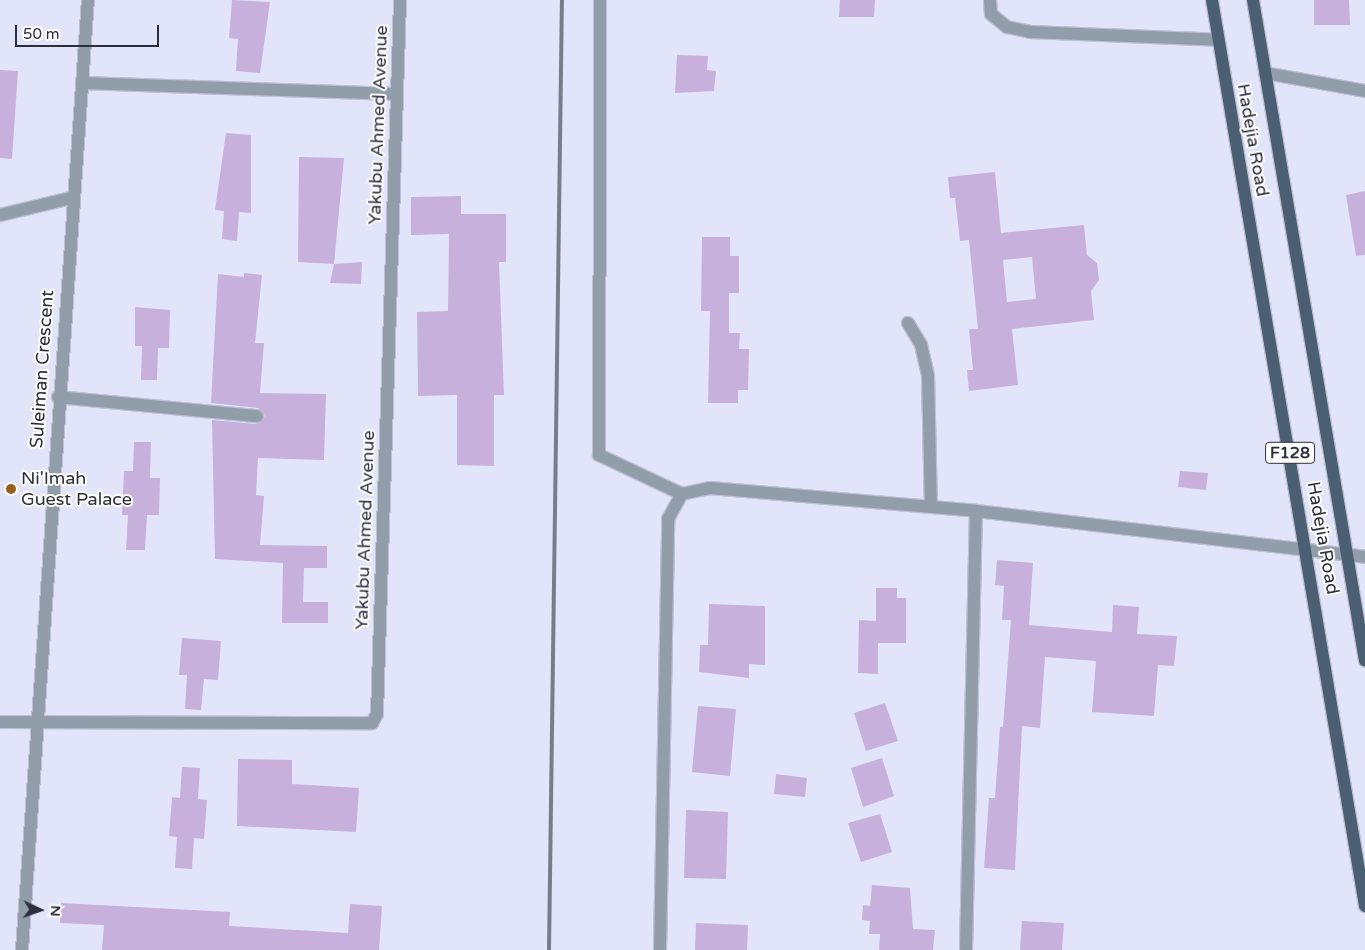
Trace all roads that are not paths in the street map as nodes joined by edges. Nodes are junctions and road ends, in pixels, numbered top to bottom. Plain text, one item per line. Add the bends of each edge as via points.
1 (88, 0) edge
2 (400, 0) edge
3 (600, 0) edge
4 (990, 0) edge
5 (1212, 0) edge
6 (1253, 0) edge
7 (1218, 40) junction
8 (1265, 73) junction
9 (82, 83) junction
10 (1365, 91) edge
11 (396, 94) junction
12 (71, 198) junction
13 (0, 215) edge
14 (908, 323) dead end
15 (58, 397) junction
16 (257, 416) dead end
17 (682, 494) junction
18 (931, 507) junction
19 (976, 511) junction
20 (1307, 550) junction
21 (1349, 555) junction
22 (1365, 556) edge
23 (1365, 661) edge
24 (0, 722) edge
25 (36, 722) junction
26 (1365, 906) edge
27 (22, 950) edge
28 (660, 950) edge
29 (966, 950) edge

1 - 9 street, Suleiman Crescent
2 - 11 street, Yakubu Ahmed Avenue
3 - 17 street via 599,455
4 - 7 street via 991,14 1007,27 1031,32
5 - 7 main road, Hadejia Road / F128
6 - 8 main road, Hadejia Road / F128
7 - 20 main road, Hadejia Road / F128
8 - 10 street
8 - 21 main road, Hadejia Road / F128
9 - 11 street
9 - 12 street, Suleiman Crescent
11 - 25 street, Yakubu Ahmed Avenue via 377,704 372,724
12 - 13 street
12 - 15 street, Suleiman Crescent
14 - 18 street via 921,345 928,376
15 - 16 street
15 - 25 street, Suleiman Crescent
17 - 18 street via 710,488
17 - 28 street via 668,519
18 - 19 street
19 - 20 street
19 - 29 street
20 - 21 street
20 - 26 main road, Hadejia Road / F128
21 - 22 street
21 - 23 main road, Hadejia Road / F128
24 - 25 street
25 - 27 street, Suleiman Crescent

